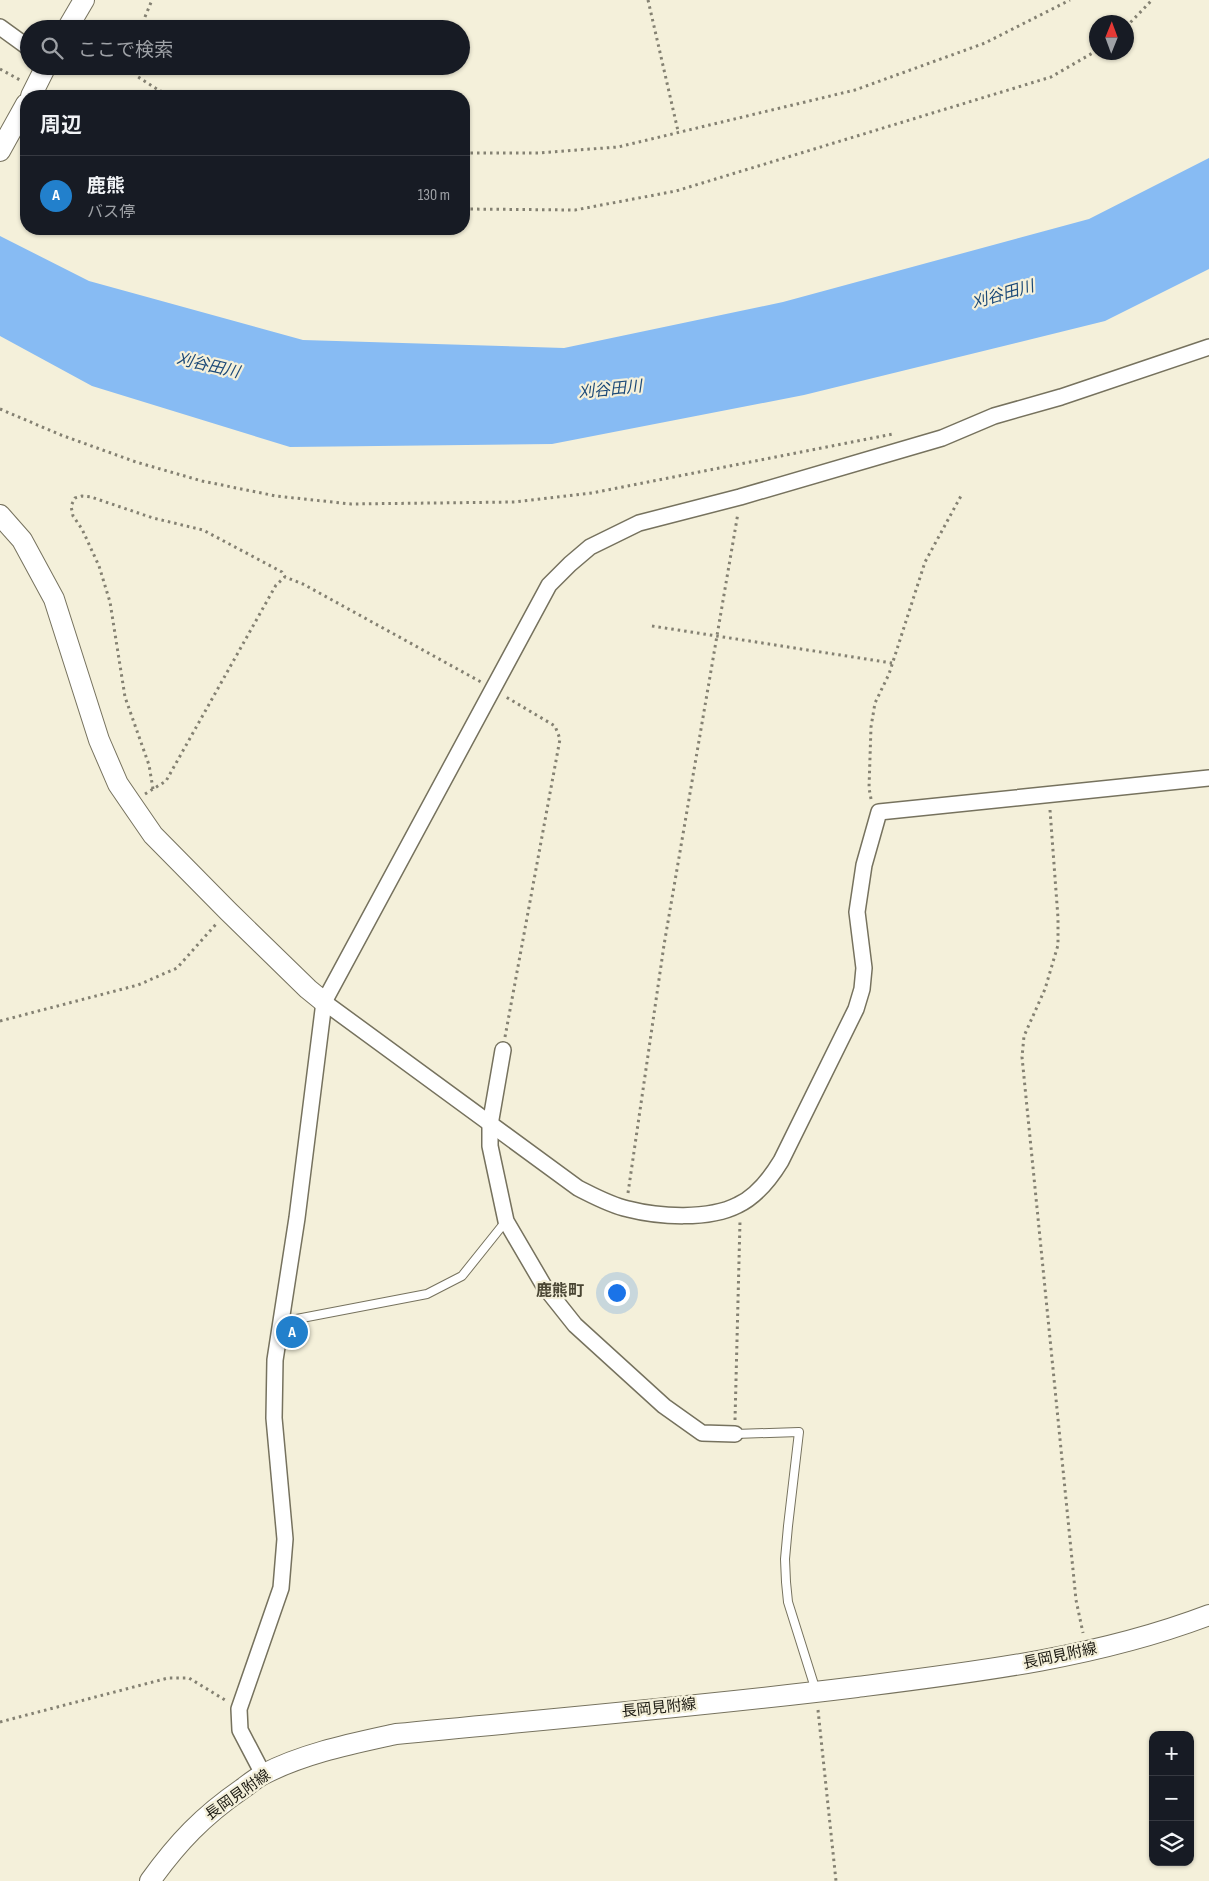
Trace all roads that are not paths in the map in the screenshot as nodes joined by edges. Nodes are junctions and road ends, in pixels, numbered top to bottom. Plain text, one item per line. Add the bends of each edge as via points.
1 (84, 0) edge
2 (72, 20) edge
3 (0, 27) edge
4 (20, 41) edge
5 (42, 75) edge
6 (34, 90) edge
7 (20, 115) edge
8 (0, 151) edge
9 (1209, 347) edge
10 (0, 515) edge
11 (1209, 778) edge
12 (324, 1002) junction
13 (503, 1050) road end
14 (490, 1124) junction
15 (506, 1221) junction
16 (281, 1322) junction
17 (735, 1434) joint
18 (1209, 1615) edge
19 (817, 1692) junction
20 (263, 1774) junction
21 (150, 1881) edge

1 - 2 main road
3 - 4 street
5 - 6 main road
7 - 8 main road
9 - 12 street via 994,416 942,438 639,524 590,547 549,585
10 - 12 main road via 22,540 54,599 99,740 118,784 153,835
11 - 14 street via 879,812 864,865 857,912 864,968 856,1009 771,1178 738,1206 693,1215 627,1209 578,1188
12 - 14 street
12 - 16 street
13 - 14 street
14 - 15 street via 490,1146
15 - 16 lane via 462,1276 427,1294
15 - 17 street via 544,1286 575,1325 687,1424 702,1433
16 - 20 street via 275,1360 274,1418 285,1539 281,1588 239,1709 240,1730
17 - 19 lane via 799,1432 785,1559 786,1582 788,1602
18 - 19 main road, 長岡見附線 via 1148,1636 1018,1665
19 - 20 main road, 長岡見附線 via 396,1734 306,1757
20 - 21 main road, 長岡見附線 via 195,1826

